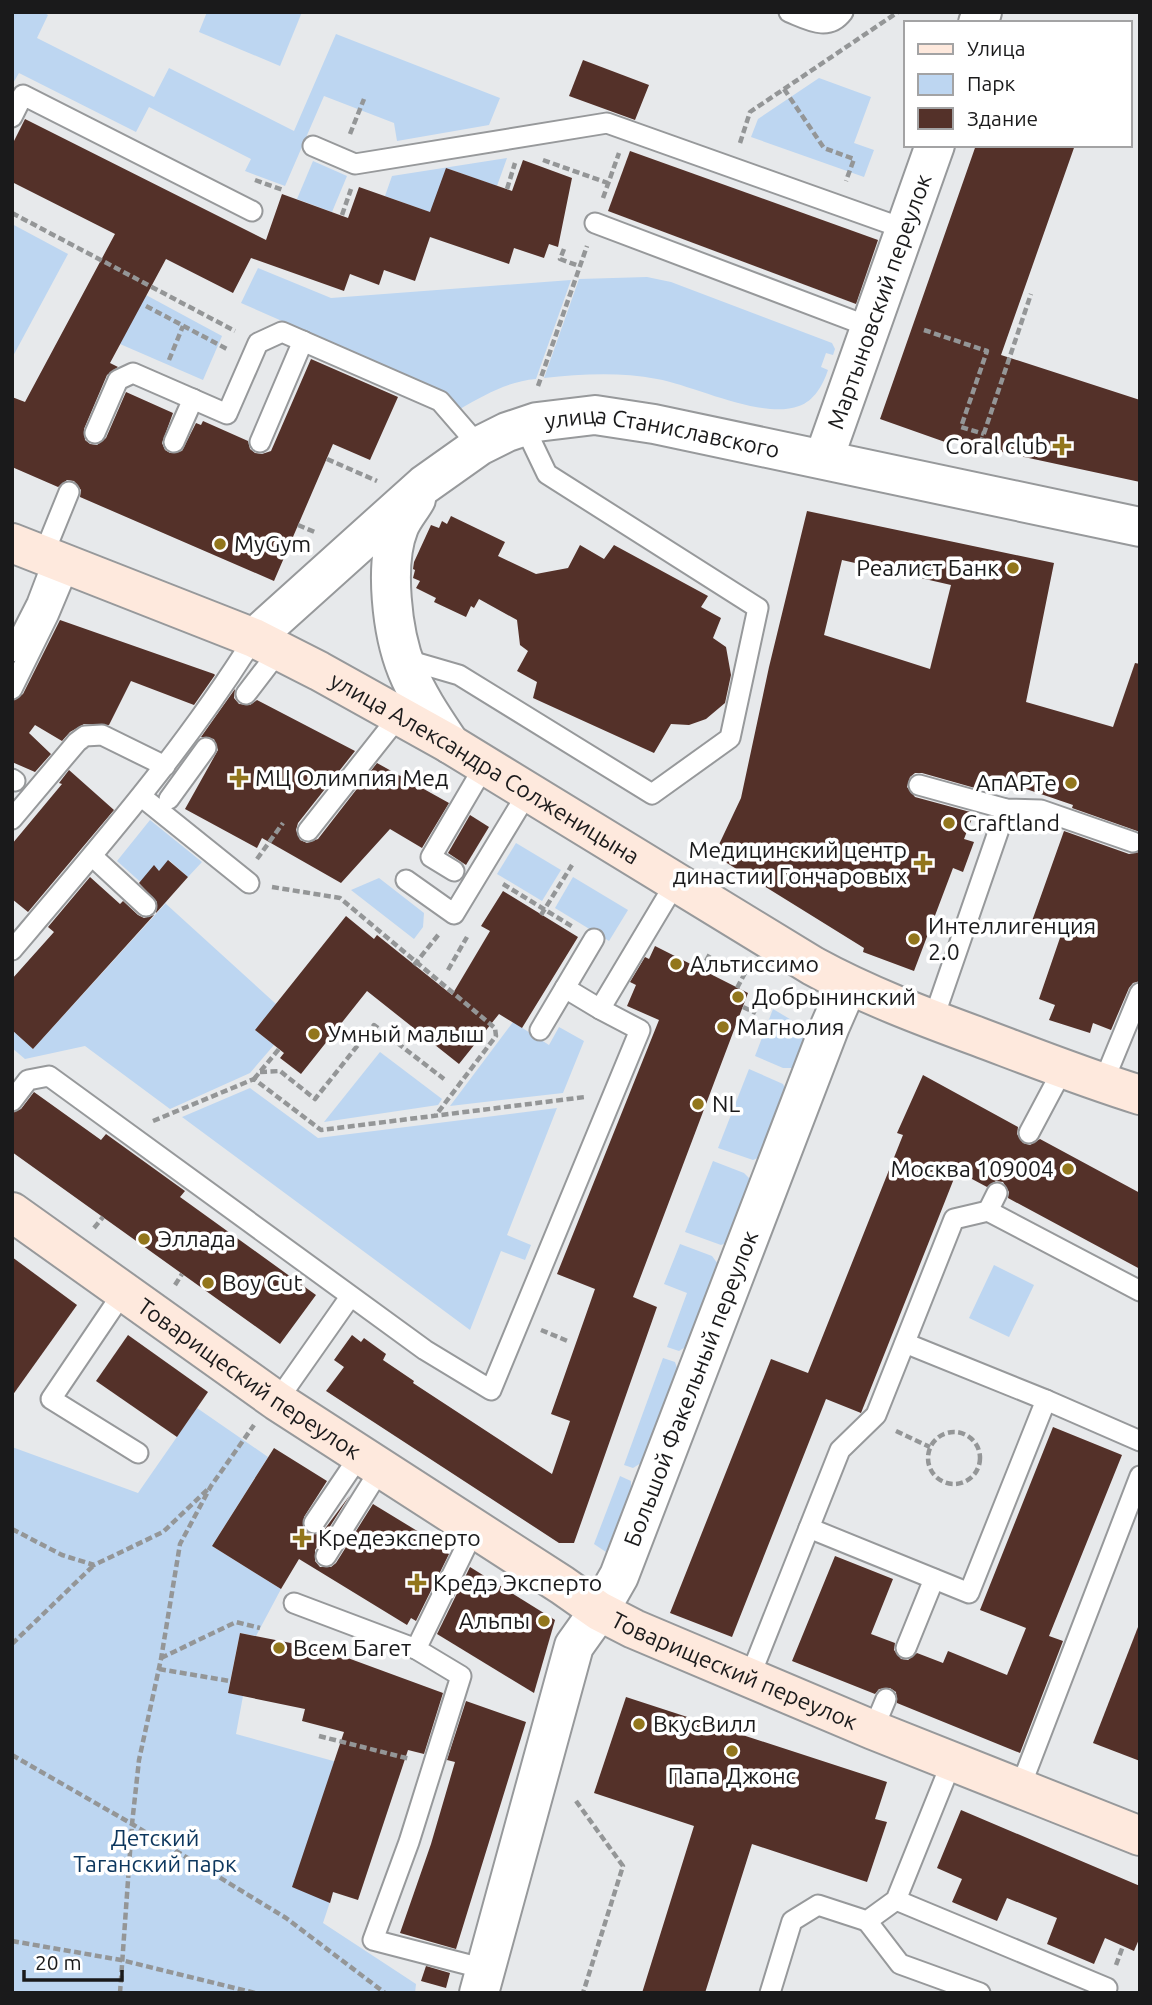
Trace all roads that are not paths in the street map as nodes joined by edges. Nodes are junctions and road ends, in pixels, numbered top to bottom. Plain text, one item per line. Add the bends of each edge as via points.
1 (789, 12) edge
2 (843, 12) edge
3 (12, 117) edge
4 (313, 146) dead end
5 (933, 147) edge
6 (253, 211) dead end
7 (595, 223) dead end
8 (905, 229) junction
9 (870, 327) junction
10 (303, 341) junction
11 (192, 399) junction
12 (524, 426) junction
13 (95, 433) dead end
14 (174, 442) dead end
15 (260, 442) dead end
16 (479, 446) junction
17 (824, 458) junction
18 (424, 485) junction
19 (69, 492) dead end
20 (1140, 527) edge
21 (44, 556) edge
22 (266, 644) junction
23 (12, 652) edge
24 (404, 659) junction
25 (12, 690) edge
26 (246, 695) dead end
27 (399, 716) junction
28 (450, 744) junction
29 (206, 748) dead end
30 (485, 765) junction
31 (164, 766) junction
32 (919, 785) dead end
33 (528, 792) junction
34 (142, 797) junction
35 (169, 799) dead end
36 (1006, 809) junction
37 (12, 819) edge
38 (308, 831) dead end
39 (1133, 842) dead end
40 (92, 856) junction
41 (454, 871) dead end
42 (406, 880) dead end
43 (247, 881) road end
44 (676, 882) junction
45 (146, 906) dead end
46 (594, 939) road end
47 (12, 950) edge
48 (848, 985) junction
49 (565, 988) junction
50 (1140, 993) edge
51 (600, 1009) junction
52 (933, 1020) junction
53 (540, 1030) dead end
54 (1063, 1069) junction
55 (1103, 1083) junction
56 (1140, 1095) edge
57 (12, 1101) edge
58 (1029, 1133) dead end
59 (997, 1193) dead end
60 (988, 1211) junction
61 (12, 1212) edge
62 (1140, 1291) edge
63 (124, 1292) junction
64 (350, 1297) junction
65 (905, 1343) junction
66 (1046, 1400) junction
67 (267, 1410) junction
68 (1140, 1441) edge
69 (138, 1453) dead end
70 (370, 1462) junction
71 (1140, 1476) edge
72 (314, 1523) dead end
73 (475, 1528) junction
74 (809, 1528) junction
75 (326, 1556) dead end
76 (934, 1579) junction
77 (294, 1603) dead end
78 (599, 1611) junction
79 (906, 1648) dead end
80 (416, 1649) junction
81 (749, 1679) junction
82 (951, 1761) junction
83 (1020, 1788) junction
84 (1140, 1836) edge
85 (896, 1900) junction
86 (867, 1921) junction
87 (482, 1981) edge
88 (770, 1993) edge
89 (980, 1993) edge
90 (1105, 1993) edge

1 - 2 lane via 826,24
3 - 6 lane via 23,95
4 - 8 lane via 355,164 607,123
5 - 8 street, Мартыновский переулок
7 - 9 lane
8 - 9 street, Мартыновский переулок
9 - 17 street, Мартыновский переулок
10 - 11 lane via 282,332 258,343 227,414
10 - 15 lane
10 - 16 lane via 440,401
11 - 13 lane via 134,373 118,380
11 - 14 lane
12 - 16 street, улица Станиславского
12 - 17 street, улица Станиславского via 595,415
12 - 24 lane via 547,474 758,608 730,737 652,794 459,676
16 - 18 street, улица Станиславского
17 - 20 street, улица Станиславского
18 - 22 street, улица Станиславского
18 - 24 street via 399,526 390,565
19 - 21 lane
21 - 22 street, улица Александра Солженицына
21 - 23 lane via 37,603
21 - 25 lane via 48,616
22 - 26 lane
22 - 27 street, улица Александра Солженицына
22 - 31 lane via 226,682
24 - 28 street via 423,704
27 - 28 street, улица Александра Солженицына
27 - 38 lane
28 - 30 street, улица Александра Солженицына
29 - 35 lane
30 - 33 street, улица Александра Солженицына
30 - 41 lane via 431,856
31 - 34 lane
31 - 37 lane via 102,735 85,736
32 - 36 lane
33 - 42 lane via 454,914
33 - 44 street, улица Александра Солженицына
34 - 40 lane
34 - 43 lane
36 - 39 lane via 1041,810
36 - 52 lane
40 - 45 lane
40 - 47 lane
44 - 48 street, улица Александра Солженицына
44 - 51 lane
46 - 49 lane
48 - 52 street, улица Александра Солженицына
48 - 78 street, Большой Факельный переулок via 619,1576
49 - 51 lane
49 - 53 lane
50 - 55 lane
51 - 64 lane via 640,1030 491,1390
52 - 54 street, улица Александра Солженицына
54 - 55 street, улица Александра Солженицына
54 - 58 lane
55 - 56 street, улица Александра Солженицына
57 - 64 lane via 28,1080 49,1076
59 - 60 lane
60 - 62 lane
60 - 65 lane via 954,1219
61 - 63 street, Товарищеский переулок
63 - 67 street, Товарищеский переулок
63 - 69 lane via 51,1399
64 - 67 lane
65 - 66 lane
65 - 74 lane via 876,1415 840,1450
66 - 68 lane
66 - 76 lane via 969,1593
67 - 70 street, Товарищеский переулок
70 - 72 lane
70 - 73 street, Товарищеский переулок
70 - 75 lane
71 - 83 lane
73 - 78 street, Товарищеский переулок
73 - 80 lane
74 - 76 lane
74 - 81 lane
76 - 79 lane
77 - 80 lane
78 - 81 street, Товарищеский переулок
78 - 87 street, Большой Факельный переулок via 574,1646
80 - 87 lane via 461,1676 373,1940
81 - 82 street, Товарищеский переулок via 879,1714
82 - 83 street, Товарищеский переулок
82 - 85 lane
83 - 84 street, Товарищеский переулок
85 - 86 lane
85 - 90 lane via 1107,1988
86 - 88 lane via 818,1905 792,1921
86 - 89 lane via 900,1964

